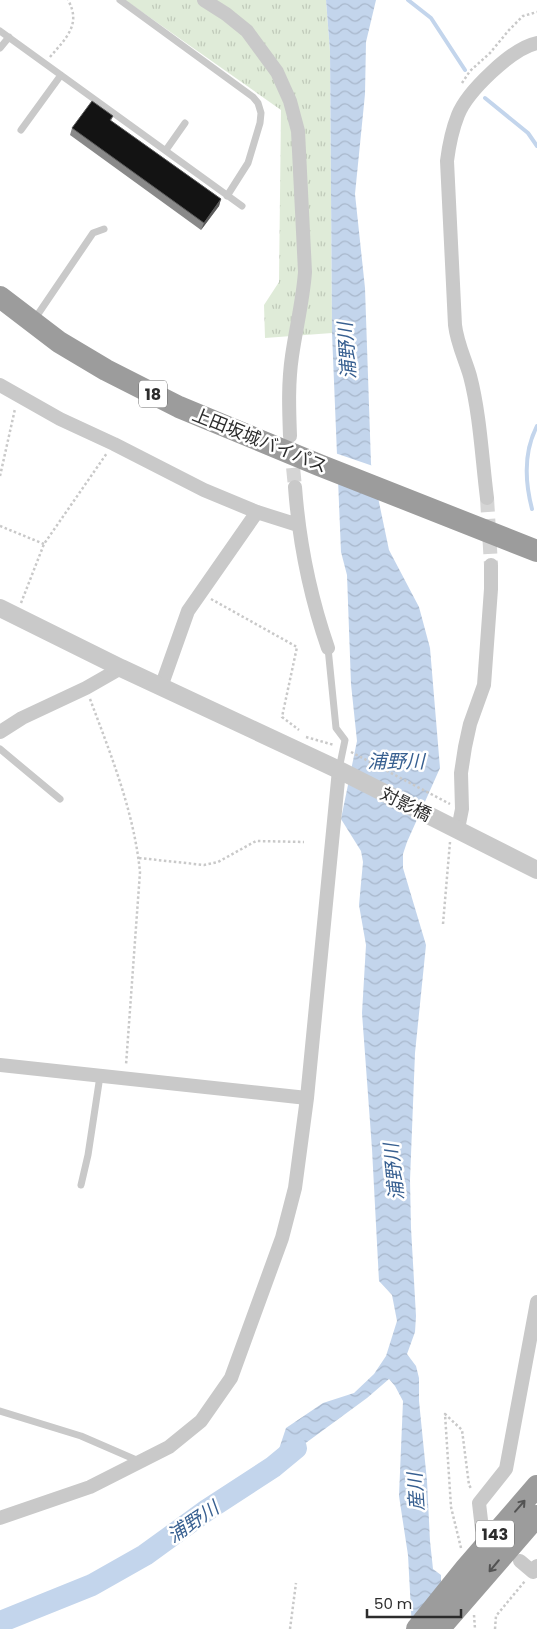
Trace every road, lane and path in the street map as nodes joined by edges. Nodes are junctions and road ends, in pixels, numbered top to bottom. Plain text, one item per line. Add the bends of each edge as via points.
1 (68, 0) edge
2 (120, 0) edge
3 (204, 0) edge
4 (0, 31) edge
5 (9, 38) junction
6 (537, 43) edge
7 (0, 48) edge
8 (45, 63) junction
9 (61, 75) junction
10 (185, 123) dead end
11 (21, 130) dead end
12 (166, 150) junction
13 (228, 196) junction
14 (242, 206) dead end
15 (104, 229) dead end
16 (0, 298) edge
17 (32, 322) junction
18 (0, 385) edge
19 (18, 395) junction
20 (290, 436) tunnel mouth
21 (114, 444) junction
22 (0, 476) edge
23 (295, 486) tunnel mouth
24 (487, 498) tunnel mouth
25 (257, 512) junction
26 (0, 526) edge
27 (298, 526) junction
28 (44, 544) junction
29 (537, 551) edge
30 (491, 565) tunnel mouth
31 (200, 593) junction
32 (0, 608) edge
33 (17, 616) junction
34 (328, 648) joint
35 (121, 668) junction
36 (161, 687) junction
37 (86, 688) junction
38 (299, 730) dead end
39 (0, 732) edge
40 (0, 749) edge
41 (349, 750) dead end
42 (342, 772) junction
43 (60, 799) dead end
44 (446, 801) dead end
45 (450, 825) junction
46 (304, 842) dead end
47 (138, 858) junction
48 (537, 870) edge
49 (443, 924) dead end
50 (0, 1065) edge
51 (100, 1076) junction
52 (125, 1079) junction
53 (307, 1098) junction
54 (81, 1185) dead end
55 (537, 1302) edge
56 (0, 1411) edge
57 (141, 1462) junction
58 (537, 1486) edge
59 (479, 1503) junction
60 (537, 1516) edge
61 (0, 1518) edge
62 (482, 1529) dead end
63 (520, 1561) dead end
64 (535, 1569) edge
65 (460, 1576) junction
66 (296, 1583) dead end
67 (290, 1629) edge
68 (416, 1629) edge
69 (439, 1629) edge
70 (495, 1629) edge

1 - 8 path via 74,14 71,30
2 - 13 lane via 258,103 260,122 248,163
3 - 20 street via 247,31 262,50 277,72 298,130 305,272 292,357
4 - 5 lane
5 - 7 lane
5 - 8 lane
6 - 24 street via 508,58 470,95 458,114 448,143 455,325 475,401
8 - 9 lane
9 - 11 lane
9 - 12 lane
10 - 12 lane
12 - 13 lane
13 - 14 lane
15 - 17 lane via 93,233
16 - 17 highway, 上田坂城バイパス / 18
17 - 29 highway, 上田坂城バイパス / 18 via 106,370 180,407
18 - 19 street
19 - 21 street
19 - 22 path
21 - 25 street via 204,490
21 - 28 path
23 - 27 street
25 - 27 street
25 - 31 street
26 - 28 path
27 - 34 street via 317,614
28 - 33 path
30 - 45 street via 484,685 465,747 461,773 462,810
31 - 36 street via 188,611
31 - 38 path via 296,646 282,718
32 - 33 street, 対影橋
33 - 35 street, 対影橋
34 - 42 lane via 336,728 345,740
35 - 36 street, 対影橋
35 - 37 street
36 - 42 street, 対影橋
37 - 39 street
37 - 47 path via 120,783
40 - 43 lane
41 - 44 path
42 - 45 street, 対影橋
42 - 53 street
45 - 48 street, 対影橋
45 - 49 path
46 - 47 path via 256,841 218,862 204,865
47 - 52 path via 140,872
50 - 51 street
51 - 52 street
51 - 54 lane
52 - 53 street
53 - 57 street via 295,1188 282,1238 231,1378 202,1421 169,1447
55 - 59 street via 506,1469
56 - 57 lane via 81,1436
57 - 61 street via 90,1487
65 -> 58 highway, 143
59 - 62 street
59 - 65 path via 469,1485 462,1430 444,1414
60 -> 69 highway, 143
63 - 64 street
64 - 70 path via 496,1616
65 - 68 highway, 143
66 - 67 path

